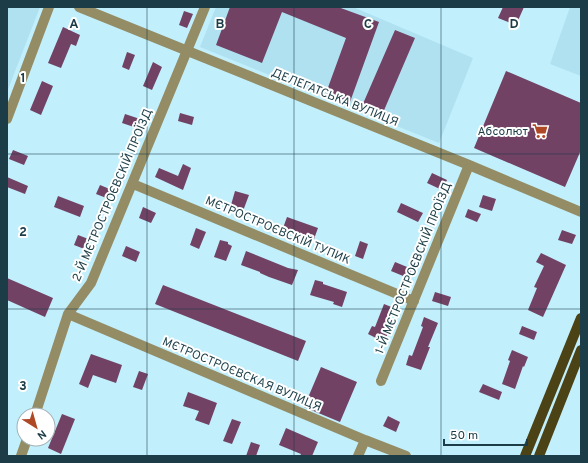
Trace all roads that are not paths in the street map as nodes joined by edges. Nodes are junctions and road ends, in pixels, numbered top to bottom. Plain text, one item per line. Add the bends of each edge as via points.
1 (50, 7) edge
2 (79, 7) edge
3 (205, 7) edge
4 (186, 50) junction
5 (7, 119) edge
6 (469, 166) junction
7 (133, 184) junction
8 (581, 212) edge
9 (414, 301) junction
10 (68, 314) junction
11 (581, 318) edge
12 (581, 350) edge
13 (381, 381) dead end
14 (38, 407) edge
15 (365, 440) junction
16 (358, 456) edge
17 (406, 456) edge
18 (526, 456) edge
19 (539, 456) edge

1 - 5 street
2 - 4 street, ДЕЛЕГАТСЬКА ВУЛИЦЯ
3 - 4 street, 2-Й МЄТРОСТРОЄВСКІЙ ПРОЇЗД
4 - 6 street, ДЕЛЕГАТСЬКА ВУЛИЦЯ
4 - 7 street, 2-Й МЄТРОСТРОЄВСКІЙ ПРОЇЗД
6 - 8 street, ДЕЛЕГАТСЬКА ВУЛИЦЯ
6 - 9 street, 1-Й МЄТРОСТРОЄВСКІЙ ПРОЇЗД
7 - 9 street, МЄТРОСТРОЄВСКІЙ ТУПИК
7 - 10 street, 2-Й МЄТРОСТРОЄВСКІЙ ПРОЇЗД via 91,282
9 - 13 street, 1-Й МЄТРОСТРОЄВСКІЙ ПРОЇЗД
10 - 14 street, 2-Й МЄТРОСТРОЄВСКІЙ ПРОЇЗД
10 - 15 street, МЄТРОСТРОЄВСКАЯ ВУЛИЦЯ
11 - 18 main road
12 - 19 main road
15 - 16 street
15 - 17 street, МЄТРОСТРОЄВСКАЯ ВУЛИЦЯ

